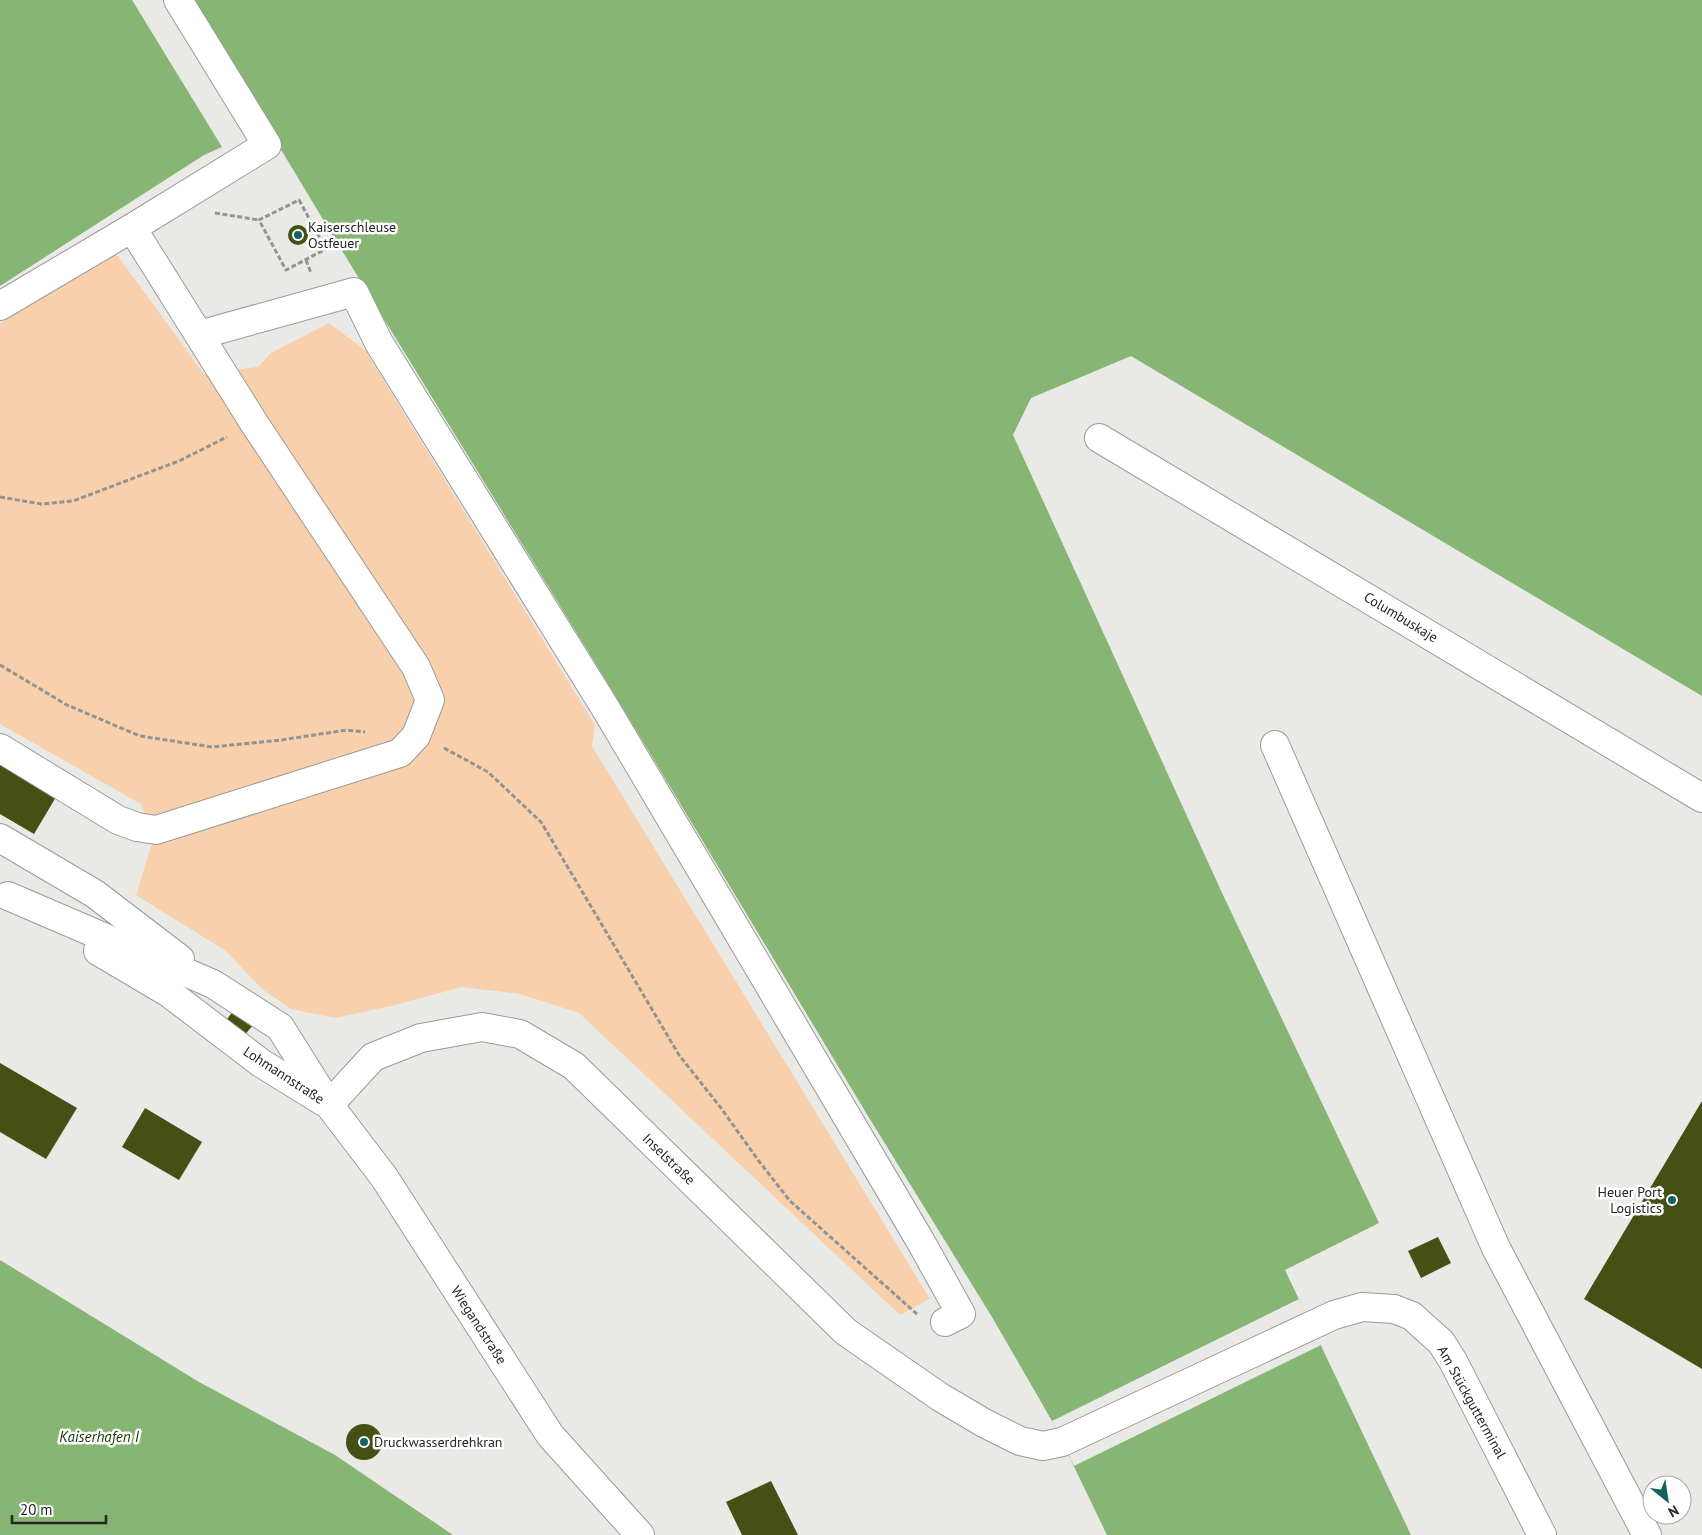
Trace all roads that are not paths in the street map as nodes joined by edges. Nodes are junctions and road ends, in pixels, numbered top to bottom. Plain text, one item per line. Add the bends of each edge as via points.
1 (178, 0) edge
2 (132, 228) junction
3 (0, 306) edge
4 (199, 335) junction
5 (1099, 438) dead end
6 (1275, 746) dead end
7 (0, 748) edge
8 (1702, 798) edge
9 (0, 838) edge
10 (4, 894) edge
11 (213, 984) junction
12 (330, 1105) junction
13 (945, 1322) road end
14 (1312, 1325) joint
15 (640, 1535) edge
16 (1542, 1535) edge
17 (1647, 1535) edge

1 - 2 street via 266,145
2 - 3 street
2 - 4 street
4 - 7 street via 416,667 430,700 416,736 400,753 156,830 118,820
4 - 13 street via 354,292 379,343 606,709 921,1242 961,1314
5 - 8 street, Columbuskaje
6 - 17 street via 1496,1248
9 - 11 street via 95,894
10 - 11 street, Lohmannstraße
10 - 12 street, Lohmannstraße via 169,993 261,1063
11 - 12 street, Lohmannstraße via 280,1027
12 - 14 street, Inselstraße via 373,1056 421,1038 482,1027 520,1034 574,1066 846,1332 940,1397 1020,1441 1043,1446 1062,1442
12 - 15 street, Wiegandstraße via 384,1177 550,1436
14 - 16 street, Am Stückgutterminal via 1362,1307 1394,1309 1412,1316 1440,1342 1453,1361

